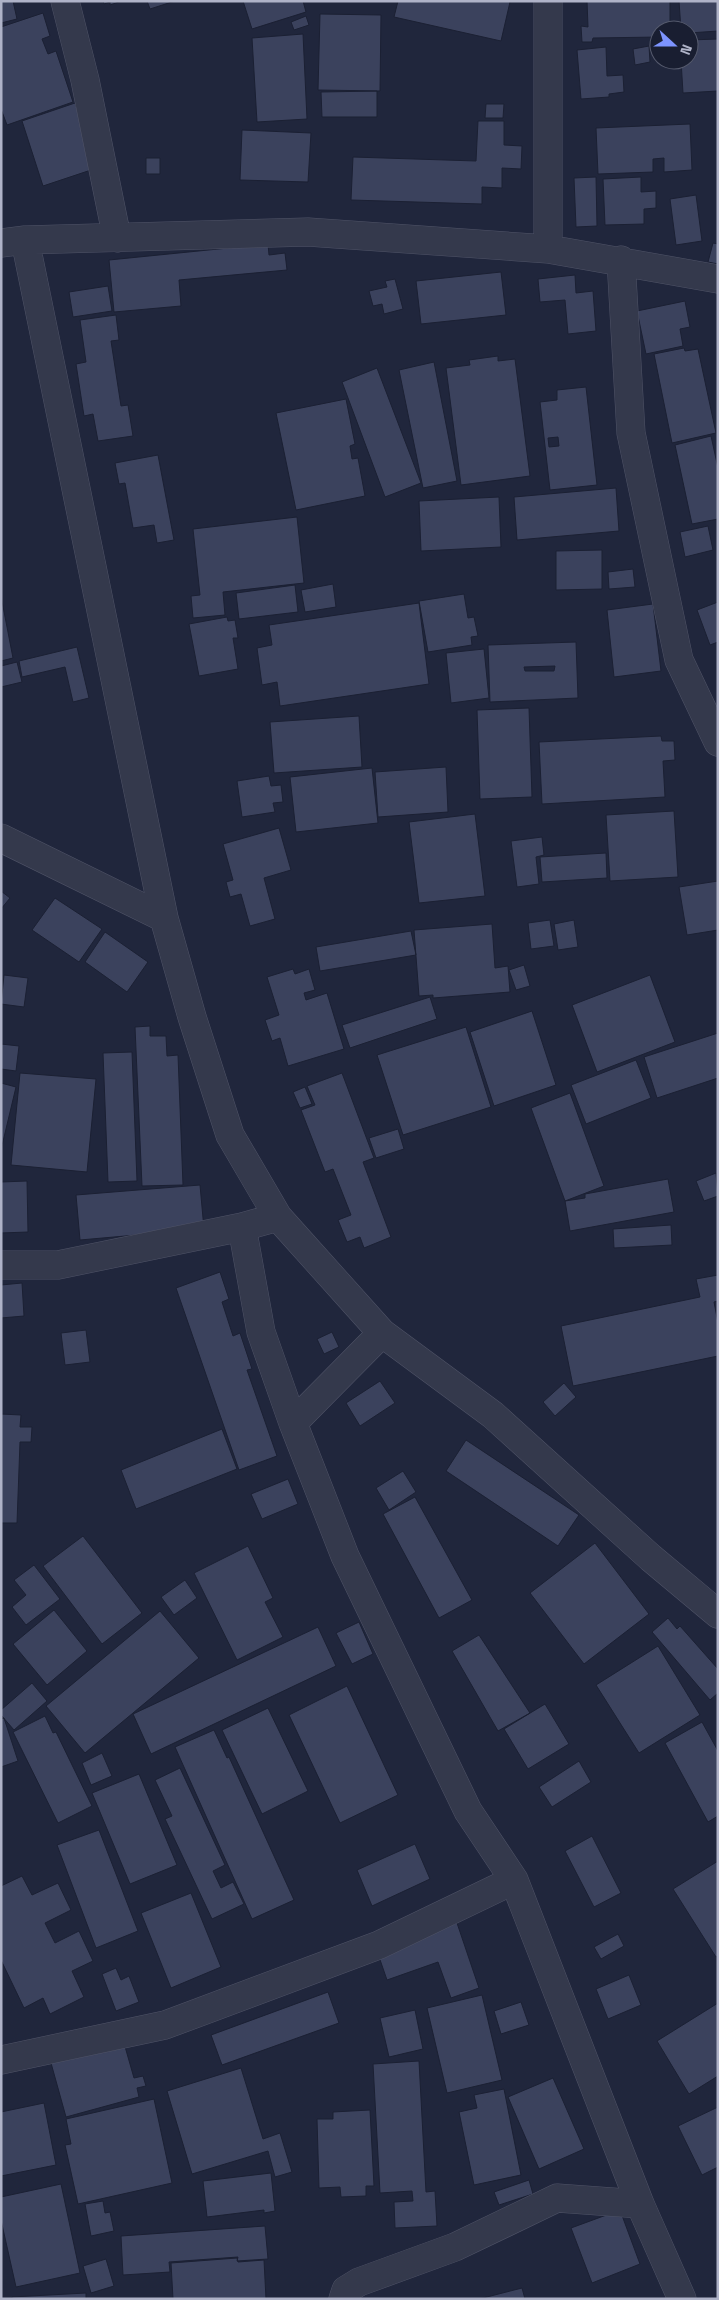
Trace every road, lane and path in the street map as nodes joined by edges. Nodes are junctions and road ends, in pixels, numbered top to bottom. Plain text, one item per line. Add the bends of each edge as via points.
1 (65, 1) edge
2 (548, 1) edge
3 (117, 238) junction
4 (13, 241) edge
5 (548, 249) junction
6 (621, 260) junction
7 (718, 279) edge
8 (718, 742) edge
9 (1, 838) edge
10 (164, 918) junction
11 (278, 1217) junction
12 (242, 1227) junction
13 (1, 1265) edge
14 (382, 1333) junction
15 (293, 1423) junction
16 (712, 1600) edge
17 (514, 1880) junction
18 (1, 2060) edge
19 (640, 2204) junction
20 (343, 2299) edge
21 (682, 2299) edge

1 - 3 street via 85,80
2 - 5 street
3 - 4 street
3 - 5 street via 308,232
4 - 10 street
5 - 6 street
6 - 7 street
6 - 8 street via 631,433 679,660
9 - 10 street
10 - 11 street via 230,1135
11 - 12 street
11 - 14 street
12 - 13 street via 58,1265
12 - 15 street via 261,1332
14 - 15 street
14 - 16 street via 493,1415 651,1558
15 - 17 street via 345,1556 464,1802
17 - 18 street via 379,1946 165,2025
17 - 19 street
19 - 20 street via 558,2198 455,2247 359,2282 346,2290
19 - 21 street

